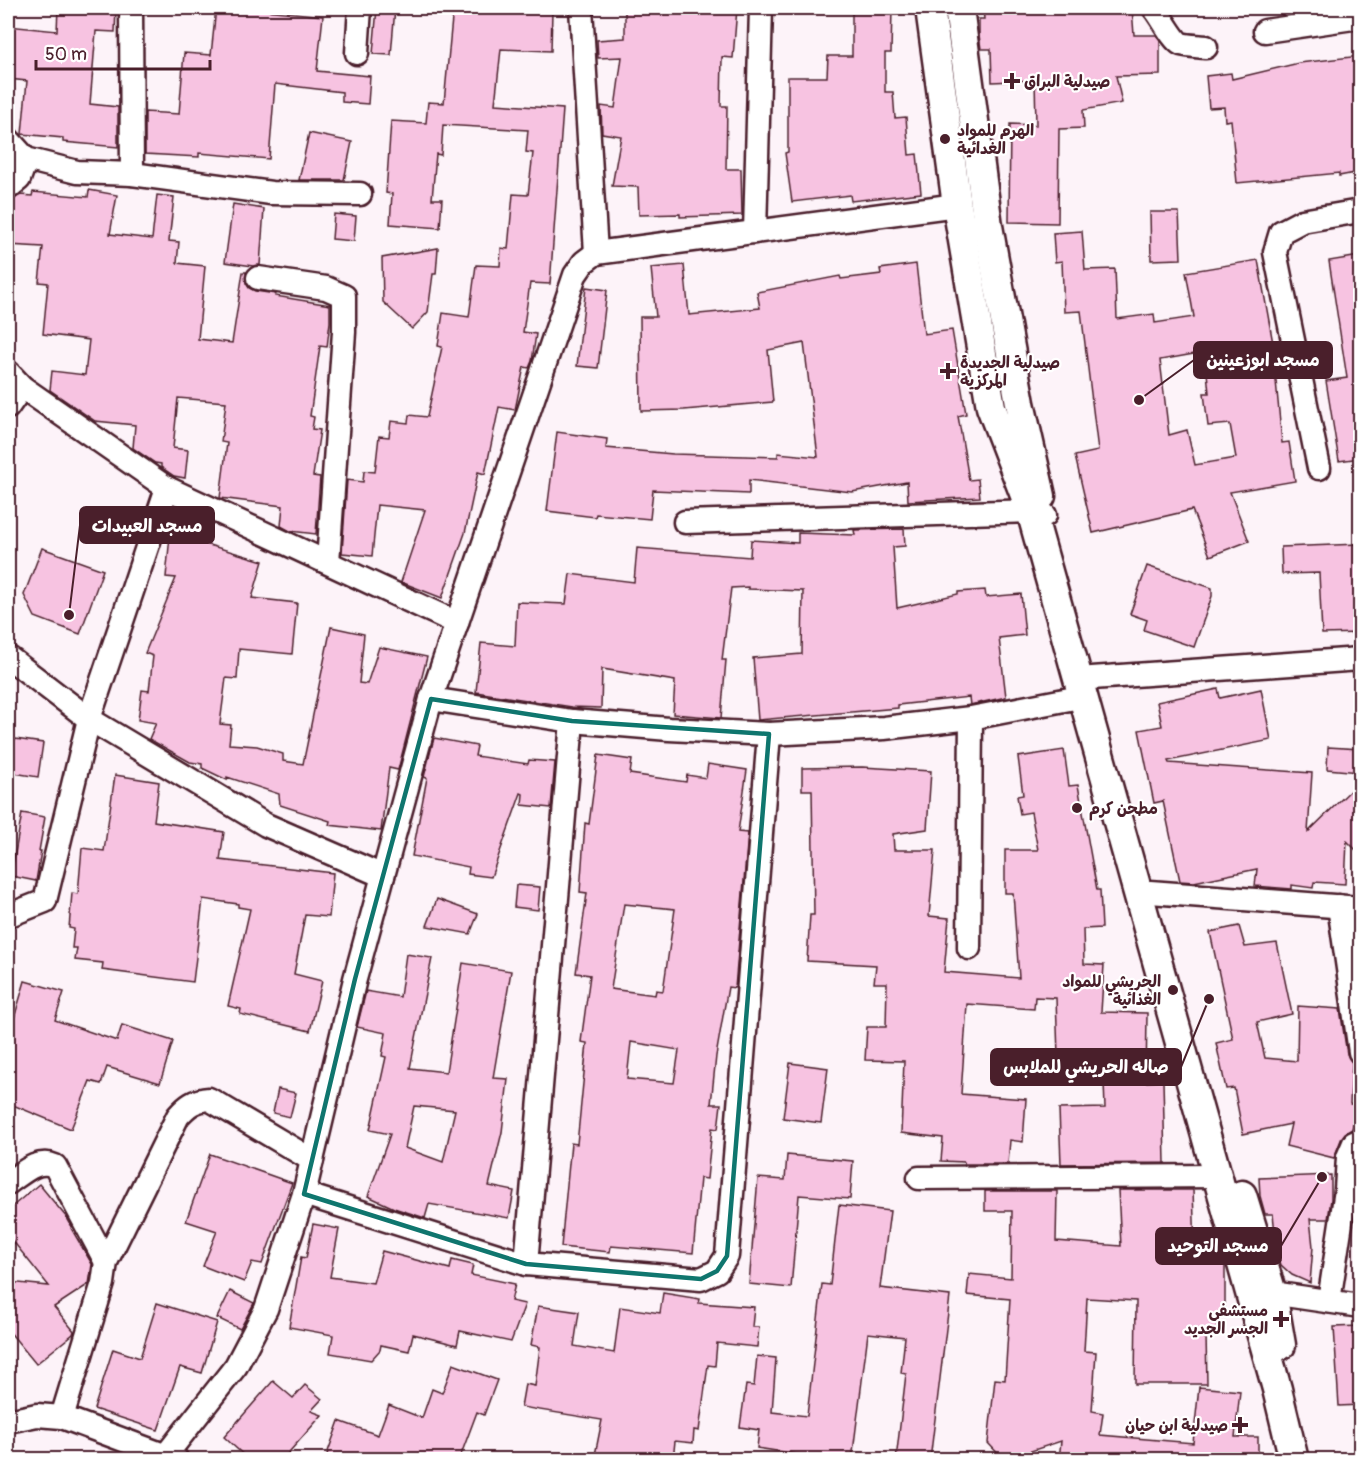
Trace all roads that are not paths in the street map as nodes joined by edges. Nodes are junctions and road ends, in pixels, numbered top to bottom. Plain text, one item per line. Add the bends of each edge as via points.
1 (132, 8) edge
2 (360, 8) edge
3 (581, 8) edge
4 (761, 8) edge
5 (930, 8) edge
6 (959, 8) edge
7 (1154, 8) edge
8 (1357, 14) edge
9 (1265, 31) dead end
10 (1206, 46) dead end
11 (357, 53) dead end
12 (8, 139) edge
13 (26, 159) junction
14 (132, 174) junction
15 (8, 188) edge
16 (360, 194) dead end
17 (957, 205) junction
18 (1360, 211) edge
19 (755, 232) junction
20 (596, 253) junction
21 (258, 278) dead end
22 (15, 379) edge
23 (8, 407) edge
24 (1319, 468) dead end
25 (167, 488) junction
26 (1038, 513) junction
27 (685, 522) dead end
28 (328, 562) junction
29 (457, 623) junction
30 (8, 657) edge
31 (1360, 659) edge
32 (1088, 687) junction
33 (431, 699) junction
34 (971, 718) junction
35 (89, 719) junction
36 (572, 721) junction
37 (770, 734) junction
38 (383, 876) junction
39 (1150, 892) junction
40 (1350, 907) edge
41 (8, 914) edge
42 (969, 948) dead end
43 (1360, 1052) edge
44 (1360, 1141) edge
45 (312, 1160) junction
46 (1217, 1176) junction
47 (919, 1178) dead end
48 (8, 1183) edge
49 (304, 1194) junction
50 (106, 1262) junction
51 (526, 1264) junction
52 (1272, 1293) junction
53 (1329, 1301) junction
54 (1360, 1306) edge
55 (62, 1417) junction
56 (8, 1421) edge
57 (172, 1457) edge
58 (1294, 1460) edge
59 (1305, 1460) edge

1 - 14 street
2 - 11 street
3 - 20 street
4 - 19 street
5 - 17 main road
6 - 26 main road via 988,226
7 - 10 street via 1174,39 1181,44
8 - 9 street
12 - 13 street
13 - 14 street via 77,172
13 - 15 street via 19,179
14 - 16 street via 271,193
17 - 19 street
17 - 26 main road via 991,407
18 - 24 street via 1302,221 1281,232 1275,252
19 - 20 street
20 - 29 street via 575,275
21 - 28 street via 326,288 344,296
22 - 23 street
22 - 25 street
25 - 28 street
25 - 35 street
26 - 27 street
26 - 32 main road
28 - 29 street
29 - 33 street
30 - 35 street
31 - 32 street
32 - 34 street
32 - 39 main road
32 - 46 main road
33 - 36 street
33 - 38 street
34 - 37 street via 884,728
34 - 42 street
35 - 38 street via 266,825
35 - 41 street via 45,900
36 - 37 street
36 - 51 street
37 - 51 street via 727,1256 717,1271 701,1279
38 - 45 street
39 - 40 street
39 - 52 main road
40 - 43 street
44 - 53 street via 1354,1143 1348,1157
45 - 49 street
45 - 50 street via 209,1099 196,1100 178,1116
46 - 47 street
46 - 58 main road
48 - 50 street via 38,1164 47,1162 55,1166
49 - 51 street
49 - 57 street via 266,1309 236,1366
50 - 55 street
52 - 53 street
52 - 59 main road
53 - 54 street
55 - 56 street via 37,1415
55 - 57 street

